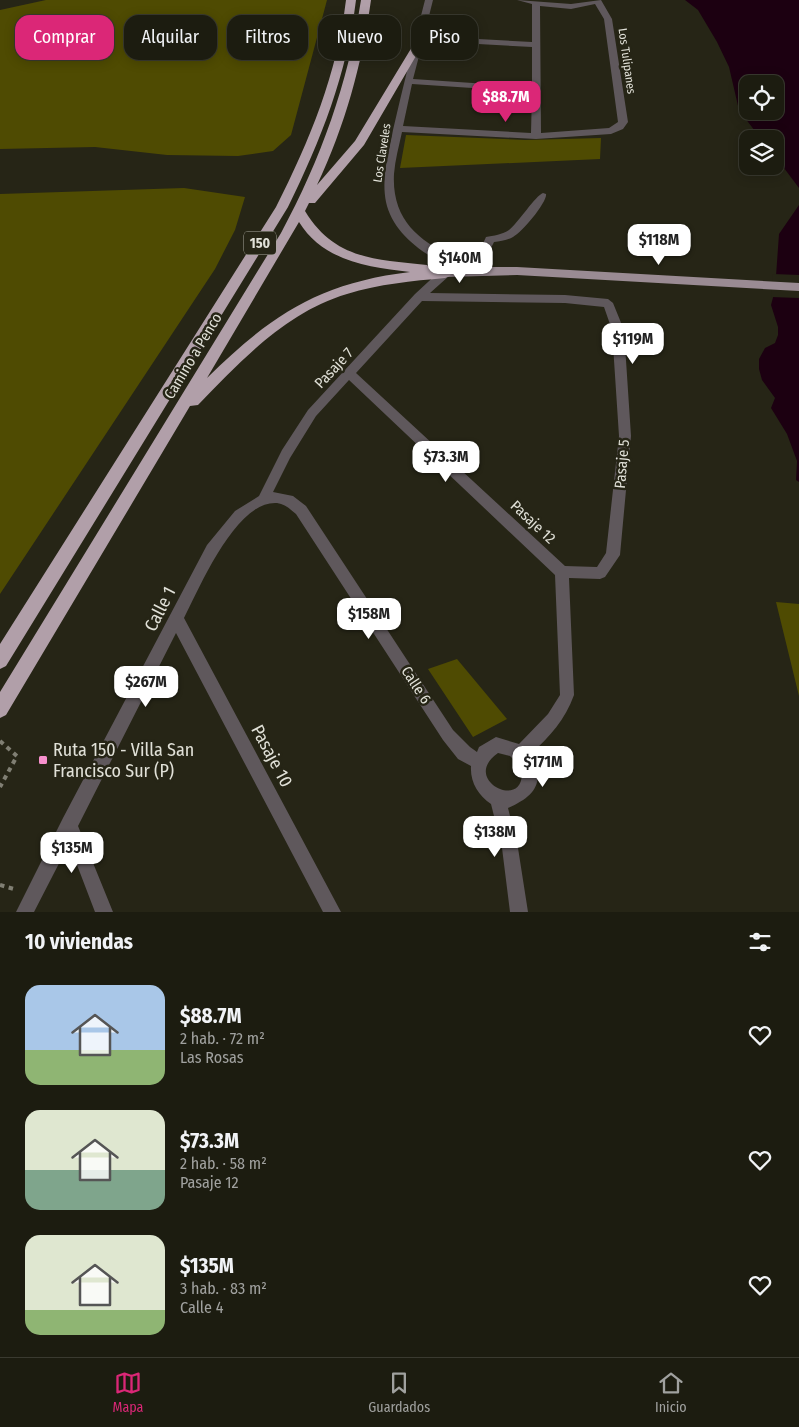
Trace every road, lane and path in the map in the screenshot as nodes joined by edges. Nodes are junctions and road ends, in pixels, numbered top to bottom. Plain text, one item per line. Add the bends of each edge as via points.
1 (351, 0) edge
2 (366, 0) edge
3 (429, 0) edge
4 (521, 0) edge
5 (597, 0) edge
6 (536, 3) junction
7 (425, 15) edge
8 (478, 43) edge
9 (536, 45) junction
10 (411, 55) edge
11 (414, 60) edge
12 (408, 81) junction
13 (536, 90) junction
14 (398, 129) junction
15 (536, 136) junction
16 (542, 196) dead end
17 (299, 212) junction
18 (473, 271) junction
19 (485, 271) junction
20 (445, 273) junction
21 (799, 287) edge
22 (419, 297) junction
23 (350, 373) junction
24 (176, 418) junction
25 (264, 498) junction
26 (562, 572) junction
27 (176, 618) junction
28 (0, 660) edge
29 (0, 709) edge
30 (0, 741) edge
31 (520, 753) junction
32 (479, 762) junction
33 (0, 787) edge
34 (498, 799) junction
35 (69, 824) junction
36 (25, 912) edge
37 (104, 912) edge
38 (332, 912) edge
39 (519, 912) edge

1 - 28 highway, Camino a Penco / 150 via 343,48 328,102 313,143 282,207
2 - 17 highway, Camino a Penco / 150 via 358,48 337,128
3 - 7 street, Los Claveles
4 - 6 street
5 - 6 street via 589,5 575,6
5 - 15 street, Los Tulipanes via 608,19 623,122 611,131
6 - 9 street
8 - 9 street
9 - 13 street
10 - 17 highway via 360,143
11 - 12 street, Los Claveles
12 - 13 street
12 - 14 street, Los Claveles
13 - 15 street
14 - 15 street
14 - 18 street, Los Claveles via 388,188 398,220 424,247
16 - 19 street via 511,234 490,240 485,250
17 - 20 highway via 317,240 340,254 370,262
17 - 24 highway, Camino a Penco / 150
18 - 19 main road
18 - 20 main road
19 - 21 main road
20 - 22 street, Pasaje 7
20 - 24 highway via 369,283 318,300 294,312 251,343
22 - 23 street, Pasaje 7
22 - 26 street, Pasaje 5 via 565,299 608,304 618,330 625,436 613,555 600,574
23 - 25 street, Pasaje 7 via 298,433
23 - 26 street, Pasaje 12
24 - 29 highway, Camino a Penco / 150
25 - 27 street, Calle 1 via 238,516 219,537
25 - 32 street, Calle 6 via 286,499 301,510 448,735 464,753
26 - 31 street via 565,704
27 - 35 street, Calle 1
27 - 38 street, Pasaje 10
30 - 33 path via 17,756
31 - 32 street via 505,745 496,745 489,748
31 - 34 street via 529,769 527,786 515,798
32 - 34 street via 479,780 483,788
34 - 39 street via 510,848
35 - 36 street, Calle 1
35 - 37 street

